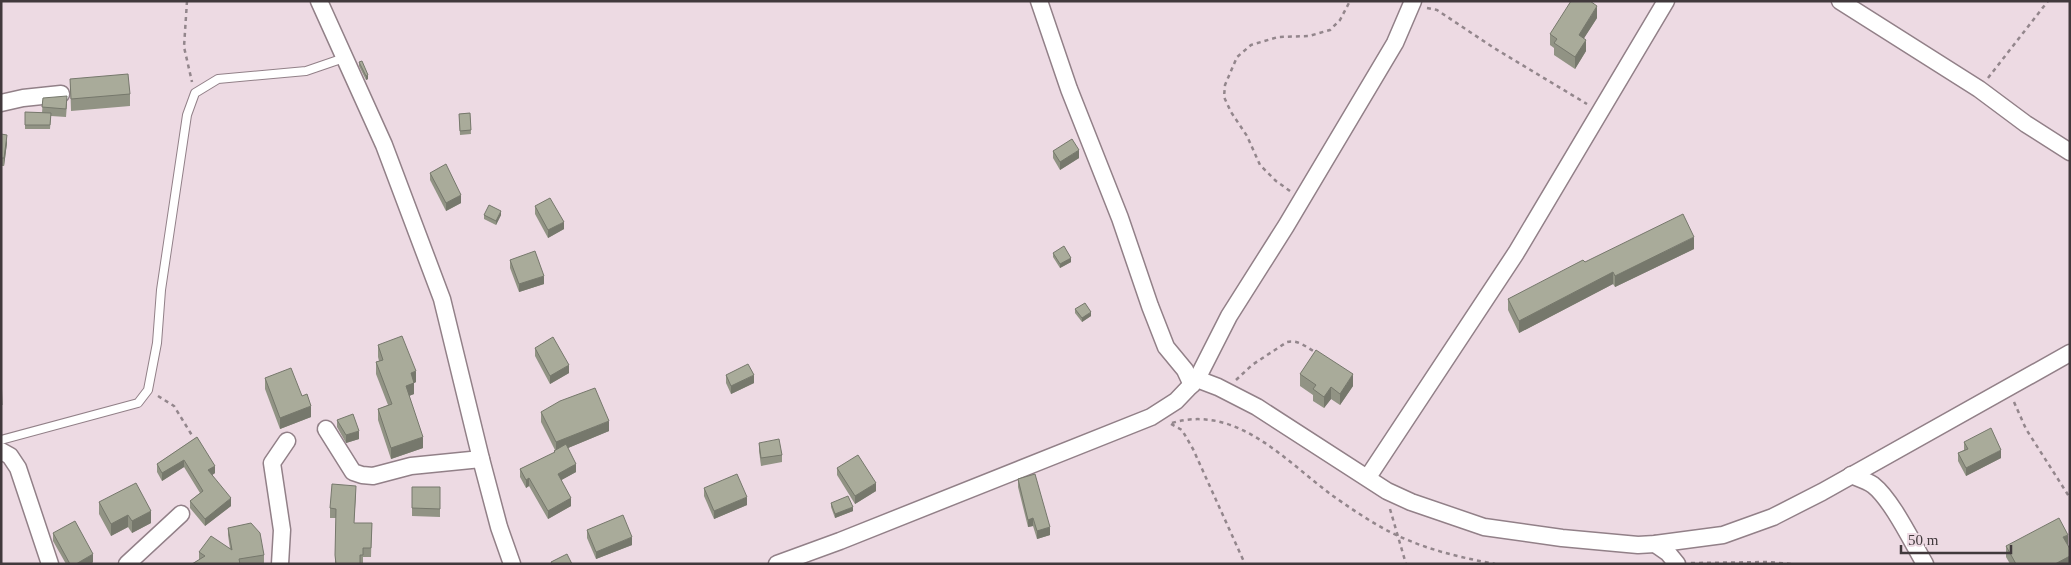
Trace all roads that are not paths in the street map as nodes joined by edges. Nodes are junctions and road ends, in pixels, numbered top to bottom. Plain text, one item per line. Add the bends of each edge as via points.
1 (319, 1) edge
2 (1039, 1) edge
3 (1666, 1) edge
4 (1840, 1) edge
5 (1412, 3) edge
6 (344, 58) junction
7 (61, 94) edge
8 (1, 103) edge
9 (2070, 152) edge
10 (2070, 353) edge
11 (1194, 382) junction
12 (326, 429) dead end
13 (1, 440) edge
14 (287, 441) dead end
15 (1, 451) edge
16 (481, 459) junction
17 (1852, 475) junction
18 (1368, 477) junction
19 (181, 514) dead end
20 (1655, 544) junction
21 (50, 564) edge
22 (127, 564) edge
23 (280, 564) edge
24 (512, 564) edge
25 (777, 564) edge
26 (1677, 564) edge
27 (1924, 564) edge

1 - 6 street
2 - 11 street via 1166,347
3 - 18 street via 1516,254
4 - 9 street via 1979,89
5 - 11 street via 1395,43 1229,316
6 - 13 lane via 306,71 218,79 195,93 187,115 148,390 138,403
6 - 16 street via 384,145 442,299
7 - 8 street
10 - 17 street
11 - 18 street via 1218,387 1257,407
11 - 25 street via 1176,401 1151,417
12 - 16 street via 353,472 362,475
14 - 23 street via 272,463 282,530
15 - 21 street via 10,456 18,468
16 - 24 street
17 - 20 street via 1773,517 1723,535
17 - 27 street via 1880,493 1896,514
18 - 20 street via 1387,491 1411,502 1484,527 1562,538
19 - 22 street
20 - 26 street

